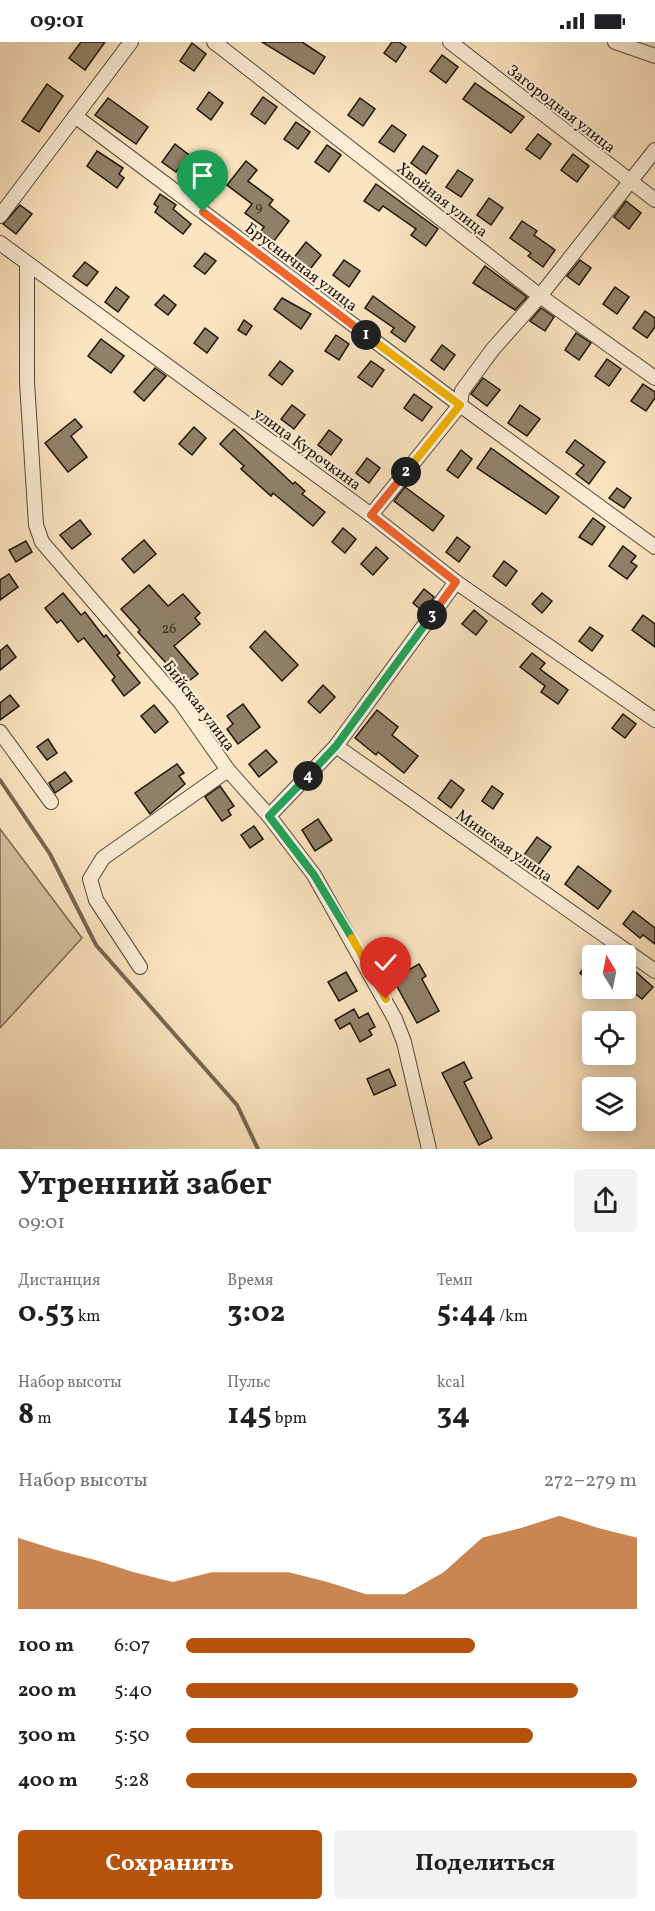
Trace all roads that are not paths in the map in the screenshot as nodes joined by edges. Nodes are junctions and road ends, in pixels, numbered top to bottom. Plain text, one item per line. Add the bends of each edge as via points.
1 (131, 42) edge
2 (214, 42) edge
3 (450, 42) edge
4 (615, 42) edge
5 (655, 56) edge
6 (75, 116) junction
7 (655, 150) edge
8 (631, 182) junction
9 (655, 200) edge
10 (0, 216) edge
11 (0, 243) edge
12 (27, 264) junction
13 (540, 296) junction
14 (655, 378) edge
15 (460, 405) junction
16 (371, 515) junction
17 (655, 547) edge
18 (456, 582) junction
19 (655, 720) edge
20 (3, 741) edge
21 (336, 746) junction
22 (228, 770) junction
23 (51, 802) dead end
24 (269, 816) junction
25 (140, 967) dead end
26 (655, 971) edge
27 (429, 1149) edge

1 - 6 street
2 - 13 street, Хвойная улица
3 - 8 street, Загородная улица
4 - 5 street
6 - 10 street
6 - 15 street, Брусничная улица
7 - 8 street
8 - 9 street, Загородная улица
8 - 13 street
11 - 12 street, улица Курочкина
12 - 16 street, улица Курочкина
12 - 22 street, Бийская улица via 27,382 36,525 42,542 182,703
13 - 14 street, Хвойная улица
13 - 15 street via 462,391
15 - 16 street
15 - 17 street, Брусничная улица
16 - 18 street, улица Курочкина
18 - 19 street, улица Курочкина
18 - 21 street
20 - 23 street
21 - 24 street
21 - 26 street, Минская улица
22 - 24 street, Бийская улица
22 - 25 street via 103,858 90,879 96,900
24 - 27 street, Бийская улица via 314,875 395,1019

